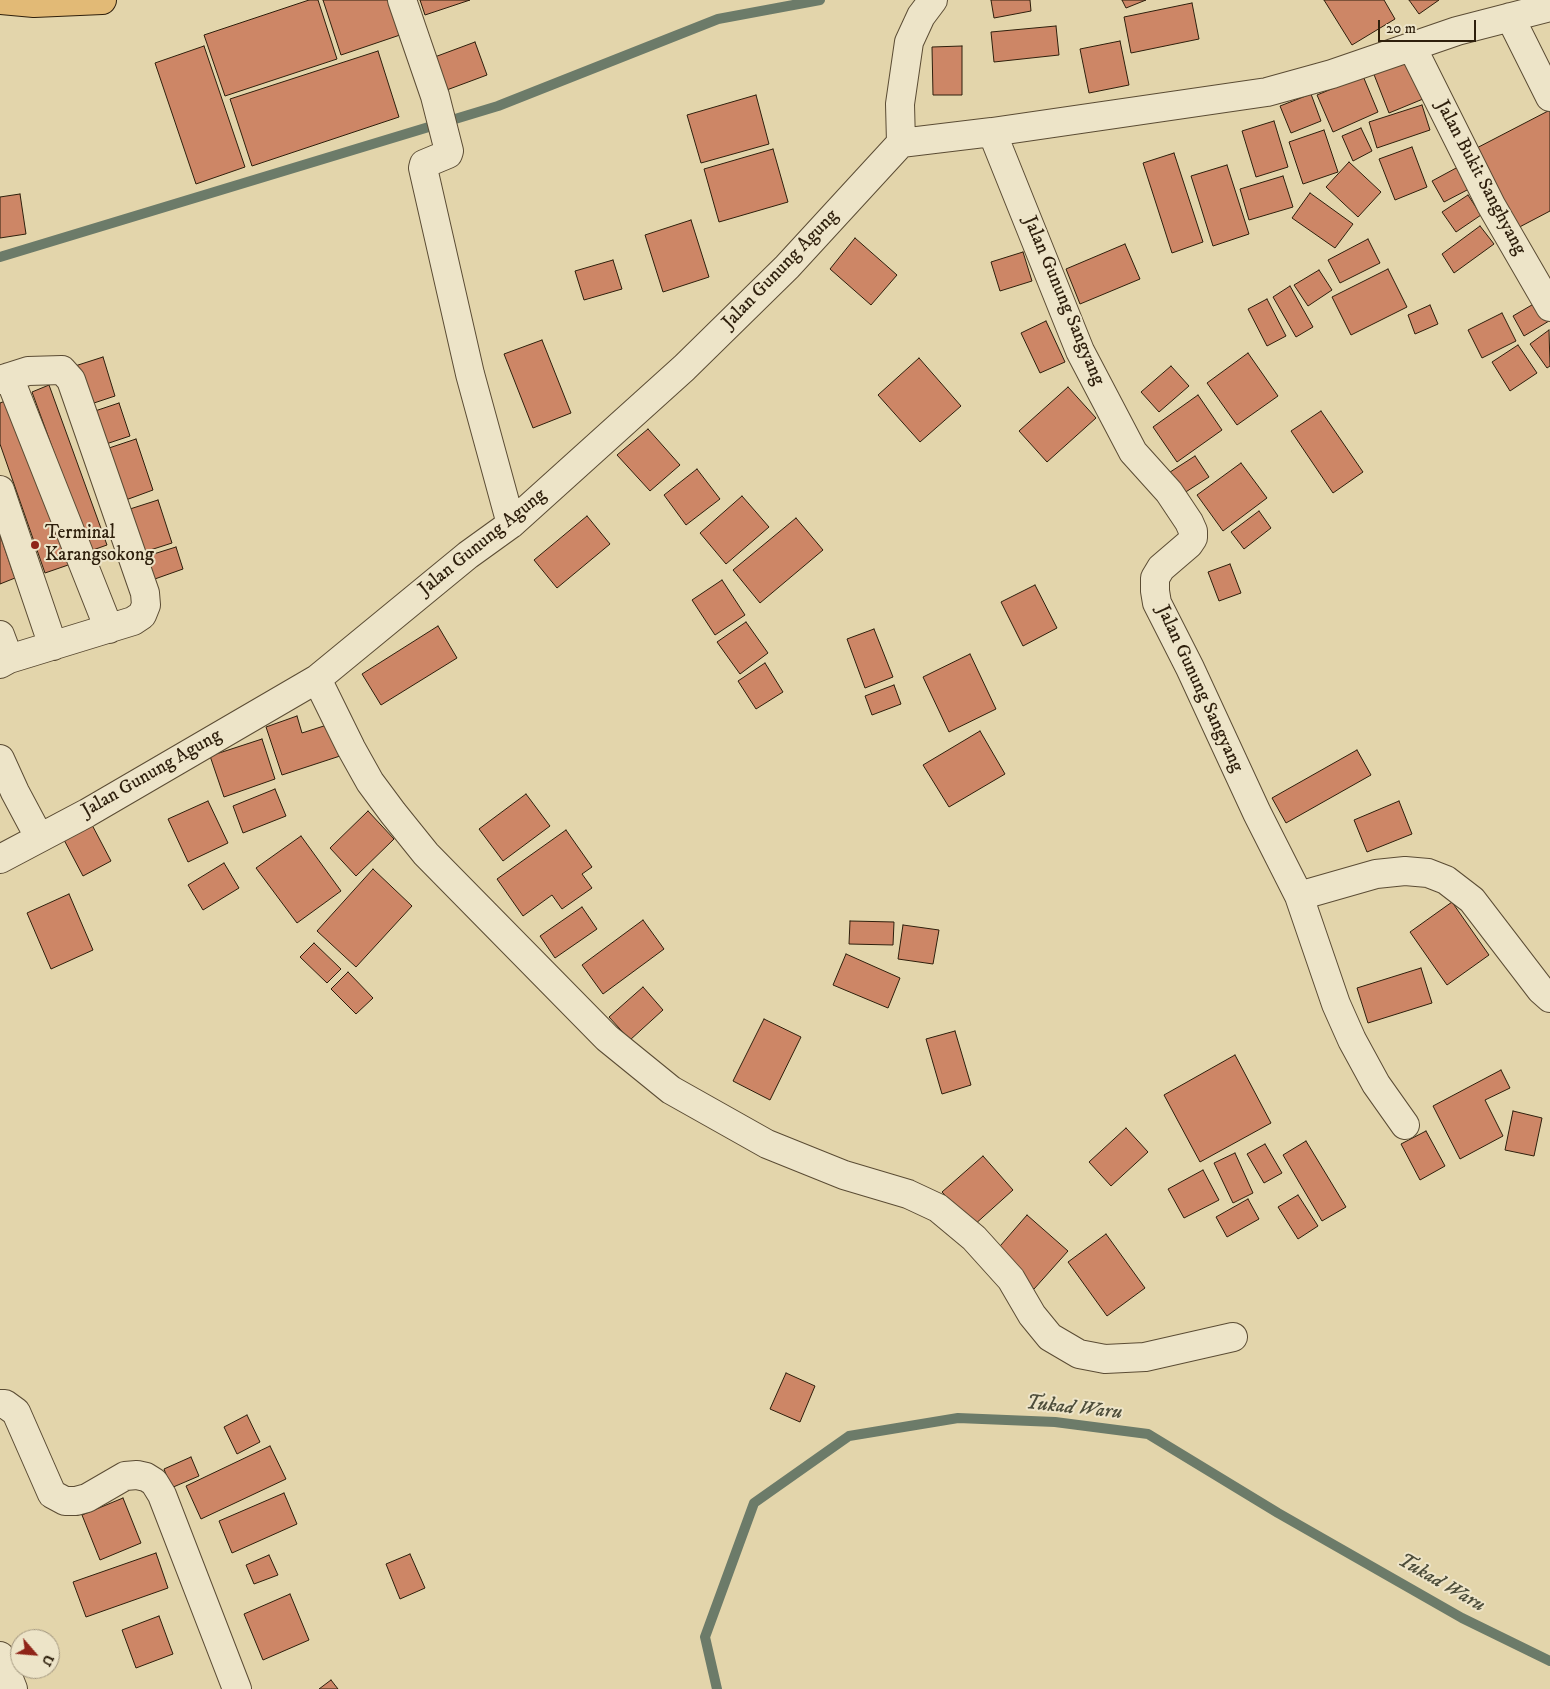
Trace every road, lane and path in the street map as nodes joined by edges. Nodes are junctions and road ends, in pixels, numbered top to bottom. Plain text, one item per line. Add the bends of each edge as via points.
1 (0, 0) edge
2 (102, 0) edge
3 (402, 0) edge
4 (933, 0) edge
5 (47, 2) edge
6 (1550, 7) edge
7 (1510, 17) junction
8 (1412, 47) junction
9 (1550, 97) edge
10 (992, 132) junction
11 (901, 144) junction
12 (1550, 307) edge
13 (5, 378) edge
14 (0, 490) edge
15 (511, 524) junction
16 (109, 629) junction
17 (53, 646) junction
18 (3, 653) edge
19 (317, 679) junction
20 (0, 760) edge
21 (39, 837) junction
22 (0, 859) edge
23 (1299, 896) junction
24 (1550, 998) edge
25 (1406, 1125) dead end
26 (1233, 1337) dead end
27 (2, 1404) edge
28 (0, 1656) edge
29 (13, 1689) edge
30 (238, 1689) edge

1 - 5 main road
2 - 5 main road
3 - 15 street via 447,141 448,154 426,162 423,168 470,374
4 - 11 street via 920,16 909,42 900,104
6 - 7 street
7 - 8 street
7 - 9 street
8 - 10 street via 1267,92
8 - 12 street, Jalan Bukit Sanghyang via 1491,205
10 - 11 street
10 - 23 street, Jalan Gunung Sangyang via 1080,351 1133,452 1169,492 1190,522 1193,538 1161,568 1155,578 1158,603 1256,813
11 - 15 street, Jalan Gunung Agung via 787,267 691,361
13 - 16 street
13 - 16 street via 28,370 62,370 71,380 145,592 146,605 142,615
14 - 17 street
15 - 19 street, Jalan Gunung Agung via 468,555
16 - 17 street
17 - 18 street
19 - 21 street, Jalan Gunung Agung via 87,813
19 - 26 street via 370,782 426,854 601,1031 671,1090 766,1144 844,1175 908,1194 938,1208 974,1238 1011,1279 1032,1316 1050,1337 1079,1354 1105,1359 1145,1357
20 - 21 street
21 - 22 street, Jalan Gunung Agung
23 - 24 street via 1376,874 1405,871 1428,873 1446,880 1472,900
23 - 25 street, Jalan Gunung Sangyang via 1336,1004 1352,1040 1376,1084
27 - 30 street via 16,1412 52,1494 65,1501 87,1498 126,1476 137,1475 154,1482 162,1495
28 - 29 street

